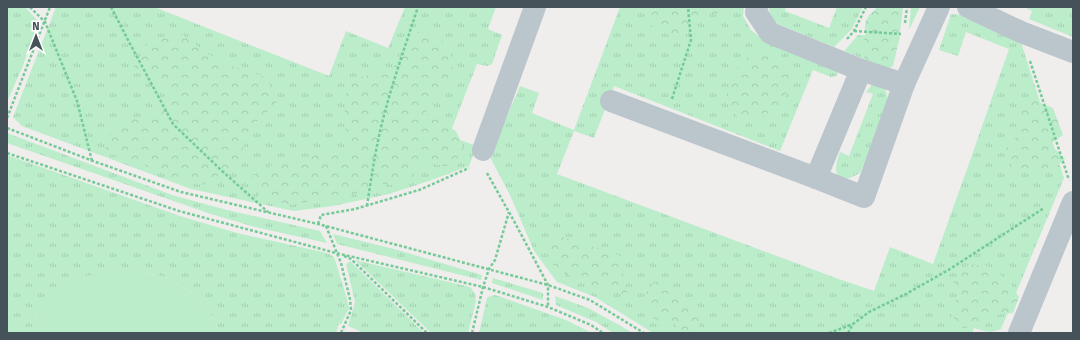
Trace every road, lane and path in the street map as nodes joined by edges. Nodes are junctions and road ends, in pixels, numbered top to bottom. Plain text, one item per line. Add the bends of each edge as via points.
1 (30, 7) edge
2 (50, 7) edge
3 (111, 7) edge
4 (418, 7) edge
5 (535, 7) edge
6 (688, 7) edge
7 (757, 7) edge
8 (866, 7) edge
9 (939, 7) edge
10 (968, 7) edge
11 (44, 22) junction
12 (854, 31) junction
13 (1021, 32) junction
14 (904, 34) dead end
15 (1073, 52) edge
16 (824, 55) junction
17 (860, 70) junction
18 (904, 84) junction
19 (611, 101) dead end
20 (7, 118) edge
21 (665, 121) junction
22 (7, 128) edge
23 (7, 153) edge
24 (482, 157) junction
25 (93, 161) junction
26 (816, 178) junction
27 (1072, 194) edge
28 (1050, 205) dead end
29 (367, 206) junction
30 (268, 212) junction
31 (509, 212) junction
32 (318, 224) junction
33 (326, 226) junction
34 (336, 253) junction
35 (489, 269) junction
36 (548, 285) junction
37 (483, 287) junction
38 (548, 307) junction
39 (853, 324) junction
40 (341, 333) edge
41 (427, 333) edge
42 (472, 333) edge
43 (603, 333) edge
44 (644, 333) edge
45 (829, 333) edge
46 (848, 333) edge
47 (1019, 333) edge

1 - 11 path
2 - 11 path
3 - 30 path via 173,124
4 - 29 path via 381,128
5 - 24 street
6 - 21 path via 691,40
7 - 16 street via 756,12 770,33
8 - 12 path
9 - 18 street
10 - 13 street
11 - 20 path
11 - 25 path via 77,101
12 - 14 path
12 - 16 path via 838,48
13 - 15 street
13 - 27 path
16 - 17 street
17 - 18 street
17 - 26 street
18 - 26 street via 864,197
19 - 21 street
21 - 26 street
22 - 25 path
23 - 34 path via 179,211
24 - 29 path via 419,190
24 - 31 path
25 - 30 path via 181,192
27 - 47 street
28 - 39 path via 950,269 869,312
29 - 32 path via 321,215
30 - 32 path
31 - 35 path via 495,260
31 - 36 path
32 - 33 path
33 - 34 path
33 - 35 path
34 - 37 path
34 - 40 path via 341,263 351,310
34 - 41 path via 352,259
35 - 36 path
35 - 37 path
36 - 38 path
36 - 44 path via 590,300
37 - 38 path
37 - 42 path
38 - 43 path via 591,325
39 - 45 path
39 - 46 path

